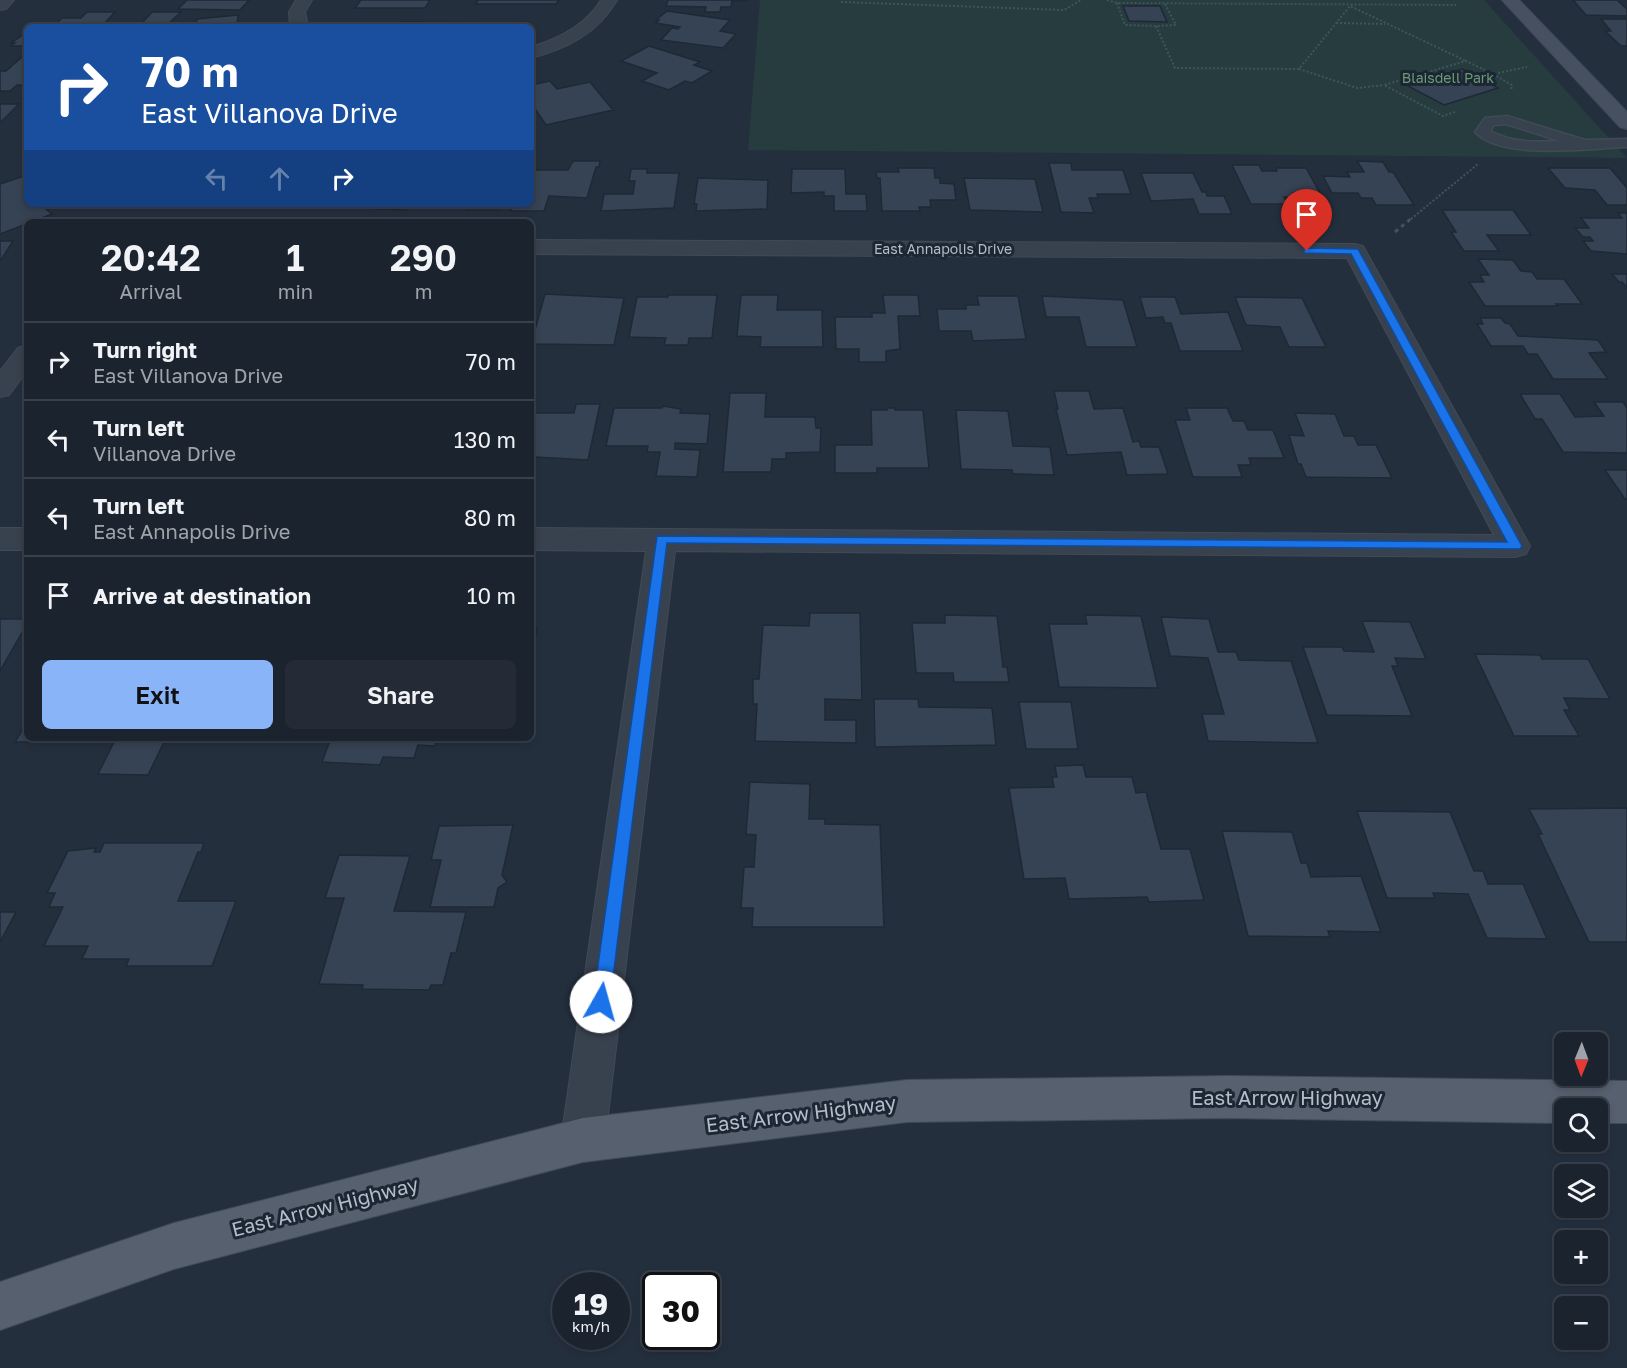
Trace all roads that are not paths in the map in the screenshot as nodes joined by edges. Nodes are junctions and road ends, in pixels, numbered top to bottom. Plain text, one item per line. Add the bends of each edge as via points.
1 (6, 0) edge
2 (304, 0) edge
3 (609, 0) edge
4 (1510, 0) edge
5 (0, 5) edge
6 (299, 24) edge
7 (534, 52) edge
8 (1627, 123) edge
9 (1580, 143) junction
10 (1627, 143) edge
11 (534, 247) edge
12 (24, 357) edge
13 (0, 389) edge
14 (0, 539) edge
15 (24, 539) edge
16 (534, 539) edge
17 (662, 539) junction
18 (1627, 1102) edge
19 (583, 1140) junction
20 (0, 1306) edge

1 - 5 street
2 - 6 street via 297,12
3 - 7 street via 600,16 585,28
4 - 8 street
9 - 9 lane via 1507,120 1490,122 1482,132 1504,143 1530,146
9 - 10 lane
11 - 17 street, East Annapolis Drive via 1354,251 1515,546
12 - 13 street
14 - 15 street
16 - 17 street
17 - 19 street
18 - 19 main road, East Arrow Highway via 1227,1097 907,1101
19 - 20 main road, East Arrow Highway via 174,1246

